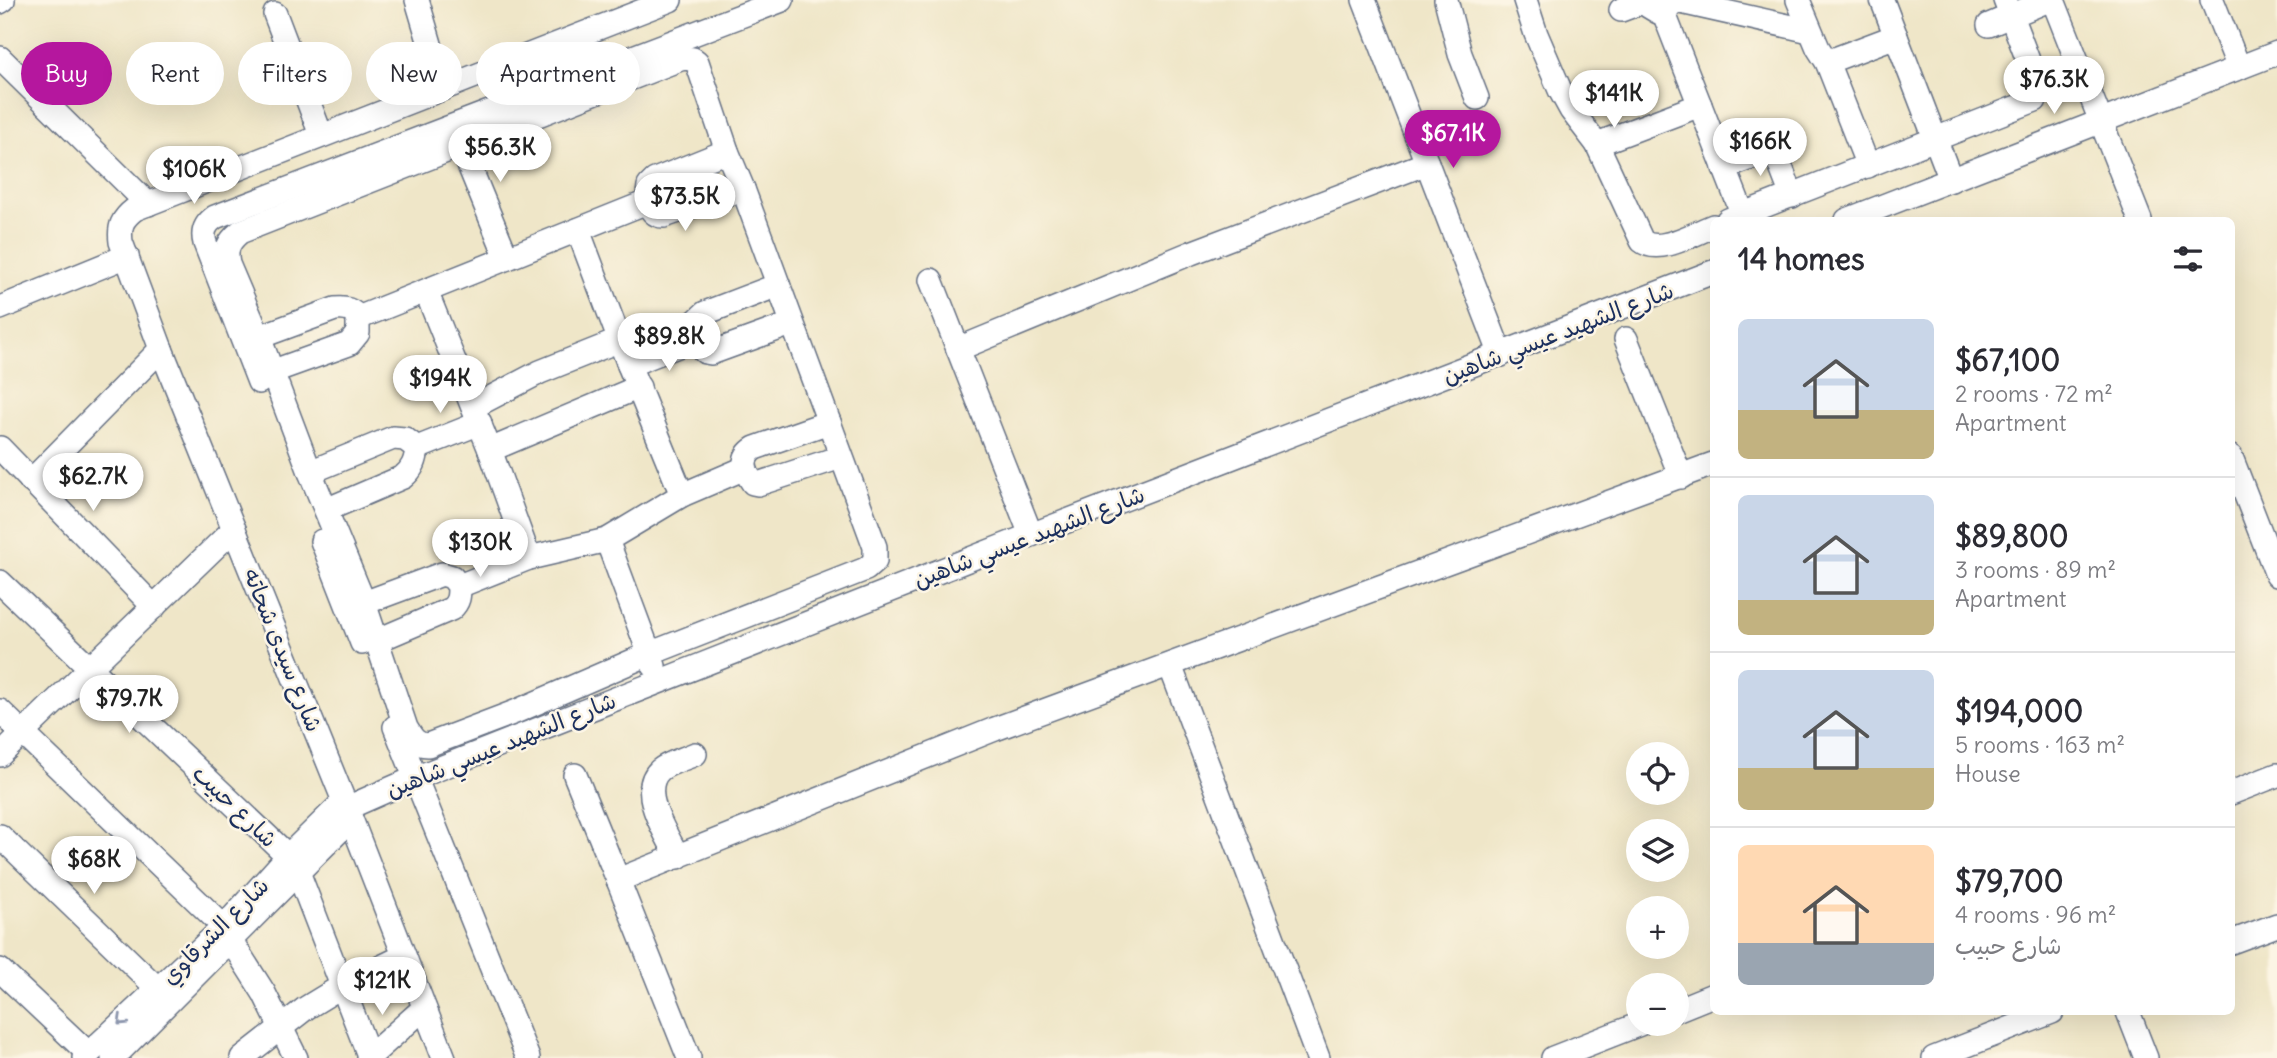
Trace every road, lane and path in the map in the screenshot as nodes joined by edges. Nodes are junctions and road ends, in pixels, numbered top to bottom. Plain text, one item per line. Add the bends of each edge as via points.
1 (417, 0) edge
2 (670, 0) edge
3 (782, 0) edge
4 (1364, 0) edge
5 (1447, 0) edge
6 (1525, 0) edge
7 (1797, 0) edge
8 (1882, 0) edge
9 (2051, 0) edge
10 (2212, 0) edge
11 (1660, 2) edge
12 (635, 6) edge
13 (2008, 8) edge
14 (1621, 10) dead end
15 (275, 14) dead end
16 (1989, 25) dead end
17 (1810, 31) junction
18 (1896, 36) junction
19 (429, 42) edge
20 (2277, 53) edge
21 (0, 58) edge
22 (1827, 62) junction
23 (2239, 68) junction
24 (462, 80) edge
25 (1477, 97) dead end
26 (399, 105) edge
27 (1700, 105) junction
28 (2101, 121) junction
29 (321, 135) junction
30 (456, 135) junction
31 (1935, 140) junction
32 (1597, 144) junction
33 (727, 151) junction
34 (1427, 163) junction
35 (1868, 166) junction
36 (1724, 168) junction
37 (1951, 180) junction
38 (743, 189) junction
39 (1792, 196) junction
40 (647, 202) junction
41 (148, 204) junction
42 (1737, 217) edge
43 (1743, 217) edge
44 (1855, 217) edge
45 (2139, 217) edge
46 (1710, 227) edge
47 (578, 230) junction
48 (124, 249) junction
49 (507, 258) junction
50 (1710, 273) edge
51 (931, 280) dead end
52 (778, 285) junction
53 (426, 291) junction
54 (0, 308) edge
55 (358, 318) junction
56 (791, 324) junction
57 (259, 337) junction
58 (620, 340) junction
59 (693, 340) junction
60 (1626, 340) dead end
61 (161, 349) junction
62 (958, 349) junction
63 (1501, 355) junction
64 (629, 365) junction
65 (271, 372) junction
66 (639, 387) junction
67 (477, 415) junction
68 (829, 422) junction
69 (0, 448) edge
70 (417, 448) junction
71 (490, 450) junction
72 (841, 457) junction
73 (1710, 465) edge
74 (2235, 467) edge
75 (745, 468) junction
76 (310, 471) junction
77 (1681, 477) junction
78 (32, 481) junction
79 (682, 495) junction
80 (326, 510) junction
81 (234, 529) junction
82 (1031, 535) junction
83 (607, 540) junction
84 (529, 558) junction
85 (343, 572) junction
86 (2277, 575) edge
87 (0, 582) edge
88 (459, 586) junction
89 (364, 603) junction
90 (154, 607) junction
91 (376, 641) junction
92 (649, 654) junction
93 (1170, 665) junction
94 (91, 669) junction
95 (661, 682) junction
96 (0, 711) edge
97 (24, 734) junction
98 (695, 754) dead end
99 (0, 755) edge
100 (575, 775) dead end
101 (2277, 775) edge
102 (415, 778) junction
103 (2235, 791) edge
104 (347, 809) junction
105 (0, 836) edge
106 (678, 857) junction
107 (293, 864) junction
108 (618, 880) junction
109 (2277, 925) edge
110 (228, 934) junction
111 (2235, 941) edge
112 (404, 956) junction
113 (0, 970) edge
114 (342, 986) junction
115 (157, 988) junction
116 (1710, 996) edge
117 (1689, 1005) edge
118 (424, 1009) junction
119 (2044, 1015) edge
120 (2129, 1015) edge
121 (281, 1026) junction
122 (1626, 1029) edge
123 (128, 1053) edge
124 (86, 1056) edge
125 (242, 1058) edge
126 (296, 1058) edge
127 (369, 1058) edge
128 (444, 1058) edge
129 (528, 1058) edge
130 (689, 1058) edge
131 (1318, 1058) edge
132 (1553, 1058) edge
133 (1934, 1058) edge
134 (2146, 1058) edge

1 - 19 street
2 - 12 street
3 - 30 street
4 - 34 street
5 - 25 street via 1460,54
6 - 32 street via 1560,90
7 - 17 street
8 - 18 street
9 - 13 street
9 - 28 street
10 - 23 street
11 - 14 street
11 - 17 street
11 - 27 street
12 - 24 street
13 - 16 street
13 - 31 street via 2039,89 2035,100
15 - 29 street
17 - 22 street
18 - 22 street
18 - 31 street
20 - 23 street
21 - 41 street
22 - 35 street
23 - 28 street
26 - 29 street
27 - 32 street
27 - 36 street
28 - 37 street
28 - 45 street
29 - 41 street
30 - 33 street via 683,58 697,62
30 - 49 street
30 - 57 street via 231,239 228,264
30 - 85 street via 215,218 204,229 205,243
31 - 35 street
31 - 37 street
32 - 46 street via 1647,245 1662,246
33 - 38 street
33 - 40 street via 655,180 649,186
34 - 62 street
34 - 63 street
35 - 39 street
36 - 39 street via 1775,152
36 - 42 street
37 - 44 street
38 - 40 street via 664,216 652,212
38 - 52 street
39 - 43 street
40 - 47 street
41 - 48 street via 125,217 120,229
47 - 49 street
47 - 58 street
48 - 54 street
48 - 61 street, شارع سيدى شحاته
49 - 53 street
50 - 63 street, شارع الشهيد عيسي شاهين
51 - 62 street
52 - 56 street
52 - 59 street via 705,313 694,323
53 - 55 street
53 - 67 street
55 - 57 street via 347,309 335,309
55 - 65 street via 358,333 349,344
56 - 59 street via 711,353
56 - 68 street
57 - 65 street
58 - 64 street
58 - 67 street via 540,372
59 - 64 street
60 - 77 street
61 - 78 street
61 - 81 street, شارع سيدى شحاته
62 - 82 street
63 - 82 street, شارع الشهيد عيسي شاهين
64 - 66 street
65 - 76 street
66 - 71 street
66 - 79 street
67 - 70 street
67 - 71 street
68 - 72 street
68 - 75 street via 755,448 747,453
69 - 78 street
70 - 76 street via 405,439 393,438
70 - 80 street via 414,464 403,477
71 - 84 street
72 - 75 street via 758,484
72 - 92 street via 875,547 872,566
73 - 77 street
74 - 86 street
75 - 79 street
76 - 80 street
77 - 93 street
78 - 90 street
79 - 83 street
80 - 85 street
81 - 90 street
81 - 104 street, شارع سيدى شحاته
82 - 95 street, شارع الشهيد عيسي شاهين
83 - 84 street
83 - 92 street
84 - 88 street
85 - 89 street
85 - 102 street
87 - 94 street, شارع حبيب
88 - 89 street via 442,574
88 - 91 street via 459,598 451,609
89 - 91 street
90 - 94 street
91 - 92 street via 406,728 421,745 514,712
92 - 95 street
93 - 106 street via 995,729
93 - 131 street
94 - 97 street
94 - 107 street, شارع حبيب
95 - 102 street, شارع الشهيد عيسي شاهين
96 - 97 street
97 - 99 street
97 - 110 street
98 - 106 street via 660,769 650,788
100 - 108 street
101 - 103 street
102 - 104 street, شارع الشهيد عيسي شاهين
102 - 129 street
104 - 107 street, شارع الشرقاوي
104 - 112 street, شارع سيدى شحاته
105 - 115 street
106 - 108 street
107 - 110 street, شارع الشرقاوي
107 - 114 street
108 - 130 street
109 - 111 street
110 - 115 street, شارع الشرقاوي
110 - 121 street
110 - 123 street, شارع الشرقاوي
112 - 114 street
112 - 118 street, شارع سيدى شحاته
113 - 124 street
114 - 121 street
114 - 127 street
115 -> 124 street, شارع الشرقاوي
116 - 117 street
118 - 127 street
118 - 128 street, شارع سيدى شحاته
119 - 133 street
120 - 134 street
121 - 125 street
121 - 126 street
122 - 132 street

